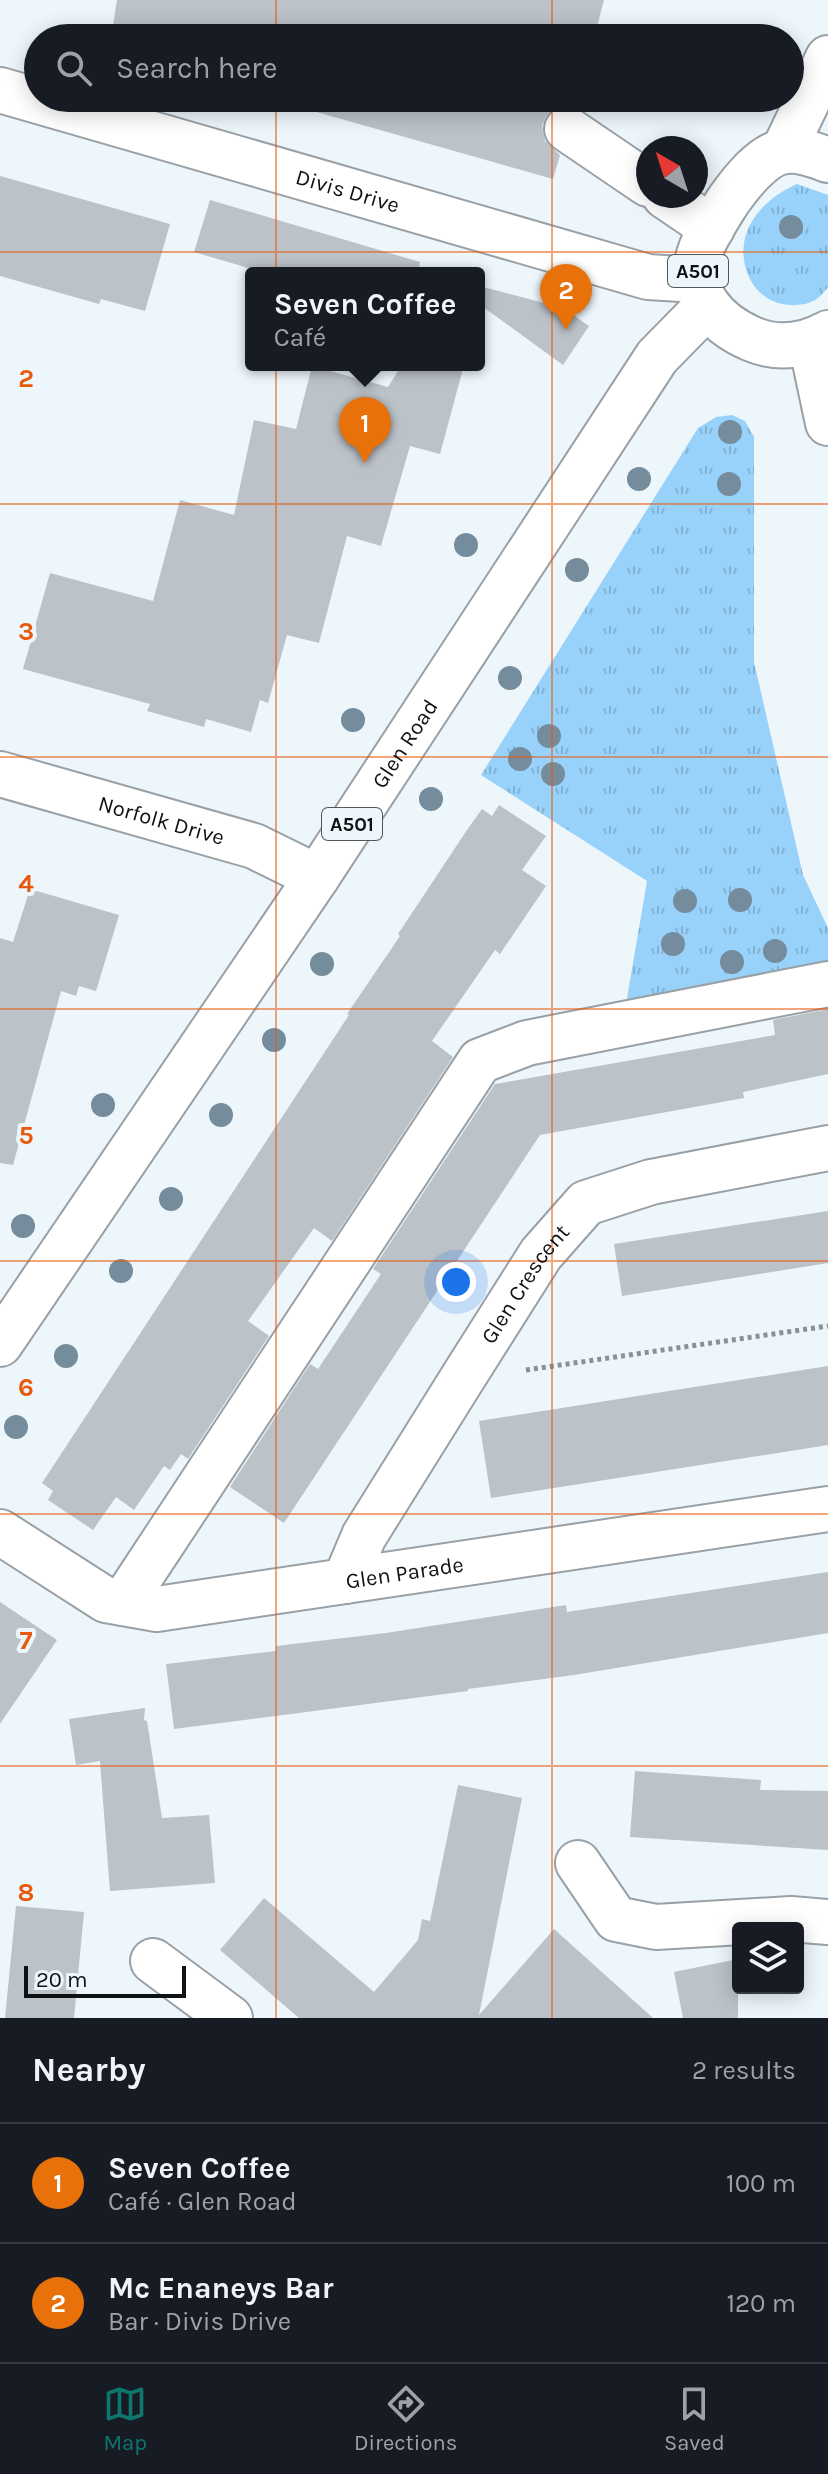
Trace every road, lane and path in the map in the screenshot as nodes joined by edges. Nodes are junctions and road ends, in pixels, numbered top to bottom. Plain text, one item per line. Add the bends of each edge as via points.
1 (828, 58) edge
2 (0, 90) edge
3 (24, 97) edge
4 (804, 108) edge
5 (76, 112) edge
6 (802, 112) edge
7 (567, 129) dead end
8 (784, 150) junction
9 (828, 160) edge
10 (636, 176) edge
11 (683, 208) edge
12 (712, 228) junction
13 (702, 293) junction
14 (819, 338) edge
15 (828, 423) edge
16 (0, 774) edge
17 (317, 877) junction
18 (828, 984) edge
19 (828, 1148) edge
20 (828, 1326) edge
21 (0, 1344) edge
22 (462, 1379) junction
23 (828, 1509) edge
24 (0, 1532) edge
25 (345, 1581) junction
26 (123, 1603) junction
27 (578, 1863) dead end
28 (828, 1922) edge
29 (153, 1961) dead end
30 (230, 2018) edge

1 - 4 street
2 - 3 street, Divis Drive
5 - 13 street, Divis Drive
6 - 8 street
7 - 10 street
8 - 9 street
8 - 12 street, A501 via 739,184
11 - 12 street
12 - 13 street, A501 via 699,253
13 - 14 street, A501 via 731,330 759,342 785,346
13 - 17 street, Glen Road / A501
14 - 15 street
16 - 17 street, Norfolk Drive via 254,846
17 - 21 street, Glen Road / A501
18 - 26 street via 527,1043 480,1061
19 - 22 street, Glen Crescent via 651,1182 586,1203 541,1254
20 - 22 path
22 - 25 street, Glen Crescent via 364,1536
23 - 25 street, Glen Parade
24 - 26 street, Glen Parade via 106,1600
25 - 26 street, Glen Parade via 157,1609
27 - 28 street via 616,1919 656,1927 791,1919
29 - 30 street

